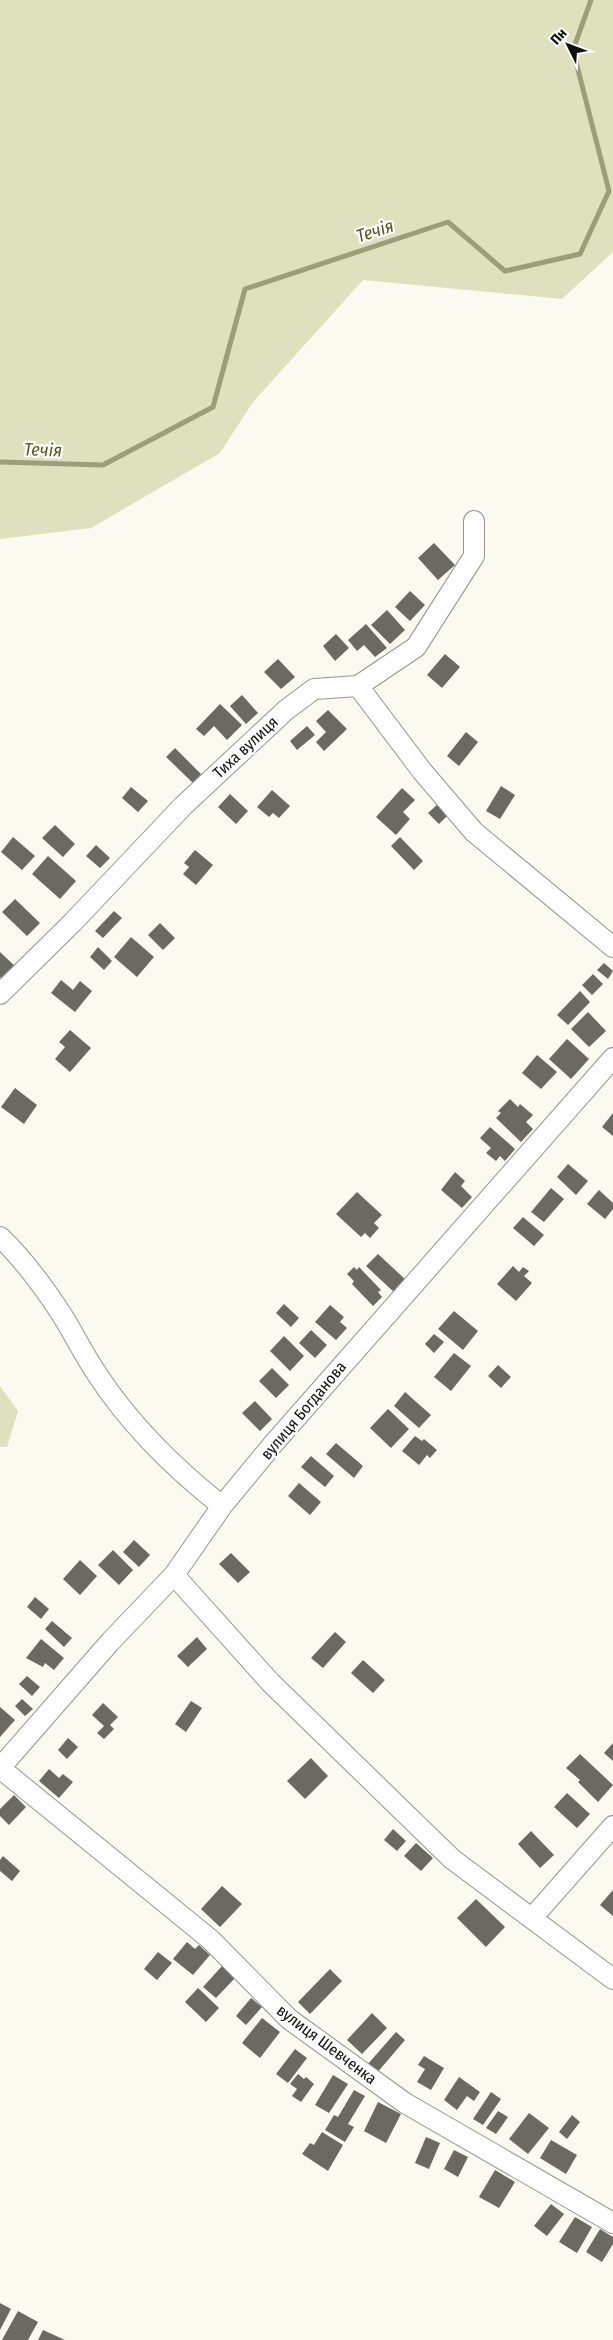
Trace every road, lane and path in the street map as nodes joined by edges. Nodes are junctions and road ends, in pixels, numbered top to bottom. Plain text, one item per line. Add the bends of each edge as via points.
1 (474, 520) dead end
2 (358, 686) junction
3 (613, 947) edge
4 (0, 994) edge
5 (613, 1058) edge
6 (0, 1238) edge
7 (222, 1506) junction
8 (174, 1575) junction
9 (0, 1768) edge
10 (613, 1826) edge
11 (532, 1918) junction
12 (613, 1979) edge
13 (613, 2223) edge

1 - 2 street via 474,556 416,647
2 - 3 street via 422,771 474,832
2 - 4 street, Тиха вулиця via 314,688 286,710 183,806
5 - 7 street, вулиця Богданова via 345,1360
6 - 7 street via 20,1257 97,1374 138,1429 189,1480
7 - 8 street, вулиця Богданова
8 - 9 street, вулиця Богданова via 110,1642
8 - 11 street via 270,1682 452,1859
9 - 13 street, вулиця Шевченка via 211,1940 289,2019 405,2103
10 - 11 street
11 - 12 street

